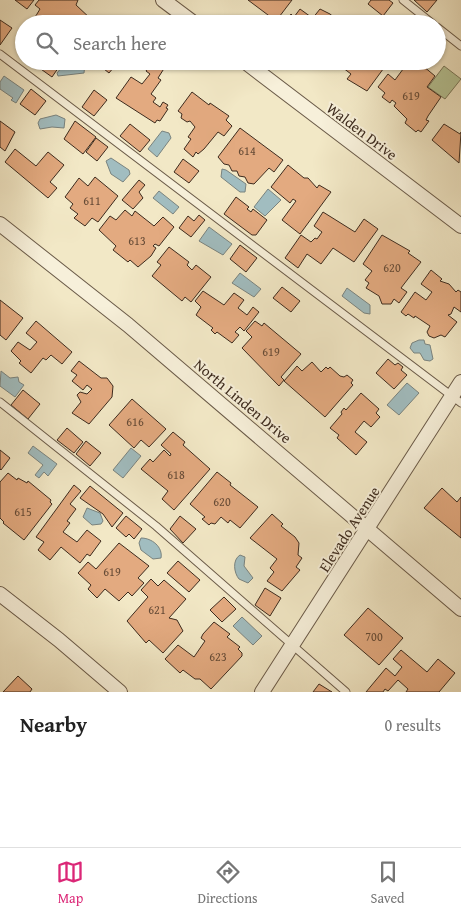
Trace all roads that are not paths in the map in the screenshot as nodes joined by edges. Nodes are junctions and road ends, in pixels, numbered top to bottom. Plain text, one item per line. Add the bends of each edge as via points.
1 (163, 0) edge
2 (403, 0) edge
3 (183, 15) edge
4 (421, 15) edge
5 (446, 34) edge
6 (461, 46) edge
7 (0, 54) edge
8 (15, 65) edge
9 (21, 70) edge
10 (256, 70) edge
11 (0, 224) edge
12 (461, 226) edge
13 (461, 382) edge
14 (457, 399) edge
15 (0, 402) edge
16 (369, 529) junction
17 (0, 594) edge
18 (461, 609) edge
19 (294, 645) junction
20 (120, 692) edge
21 (262, 692) edge
22 (346, 692) edge

1 - 3 street
2 - 4 lane
5 - 6 lane
7 - 8 lane
9 - 14 lane
10 - 12 street, Walden Drive
11 - 16 street, North Linden Drive via 128,325
13 - 14 street, Elevado Avenue
14 - 16 street, Elevado Avenue
15 - 19 lane via 156,526
16 - 18 street, North Linden Drive
16 - 19 street, Elevado Avenue
17 - 20 street
19 - 21 street, Elevado Avenue
19 - 22 lane

